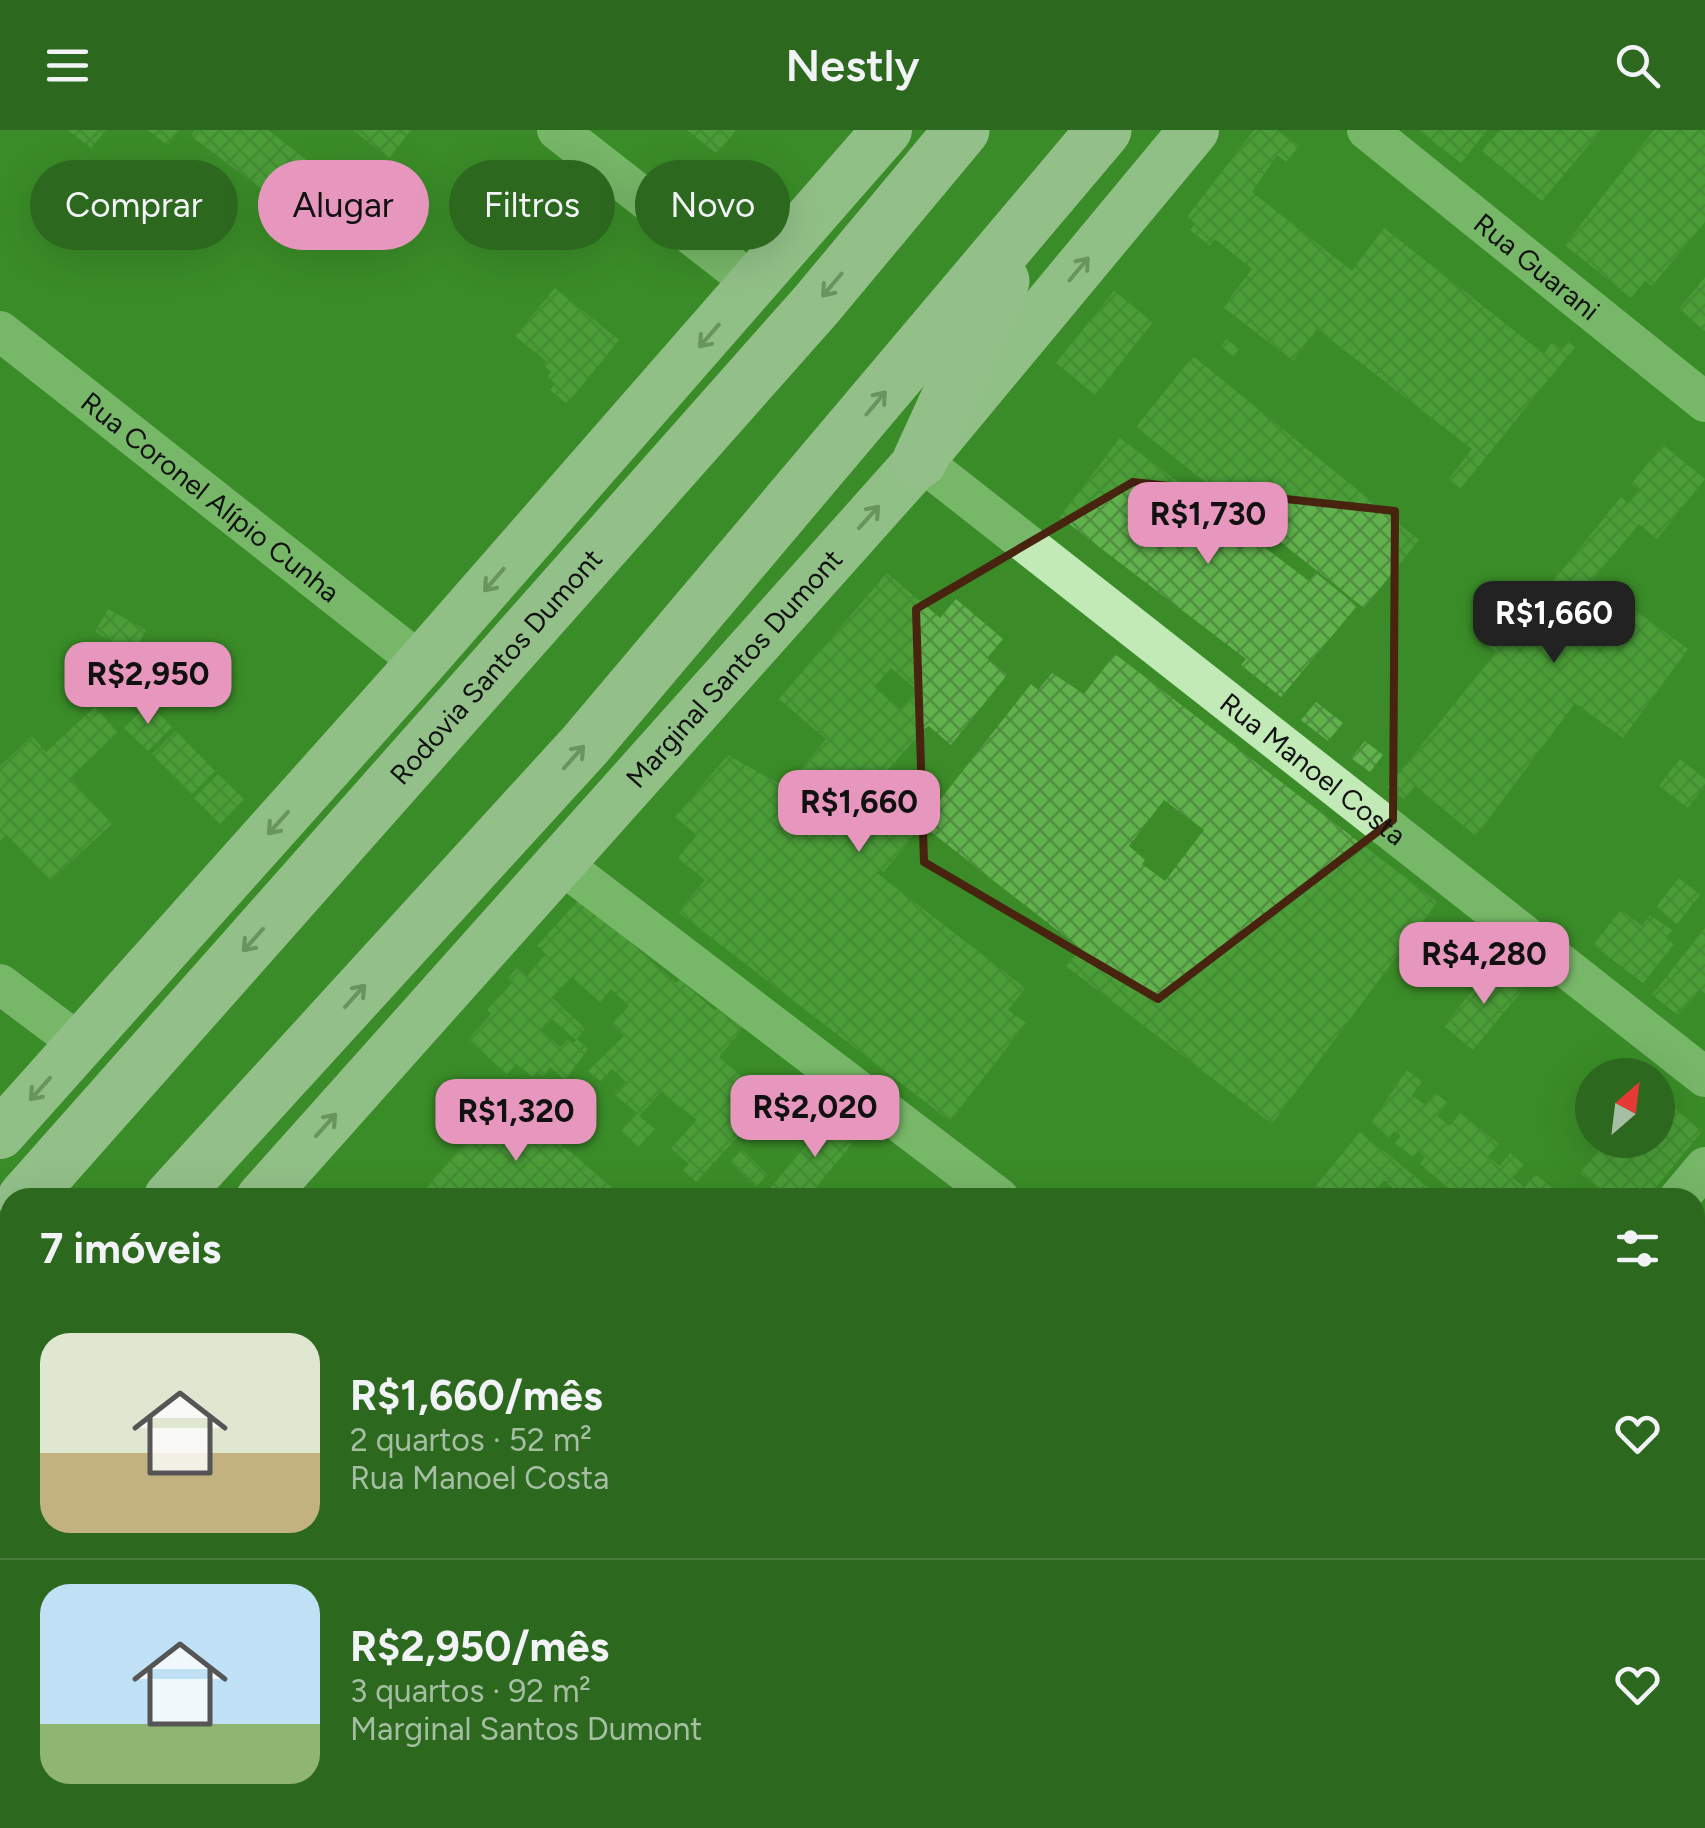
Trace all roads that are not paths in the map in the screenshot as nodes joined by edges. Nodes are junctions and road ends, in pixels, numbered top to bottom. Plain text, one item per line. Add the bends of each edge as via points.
1 (557, 130) edge
2 (887, 130) edge
3 (962, 130) edge
4 (1104, 130) edge
5 (1194, 130) edge
6 (1368, 130) edge
7 (1030, 221) junction
8 (754, 284) junction
9 (0, 331) edge
10 (1705, 402) edge
11 (920, 460) junction
12 (421, 664) junction
13 (560, 864) junction
14 (0, 984) edge
15 (80, 1044) junction
16 (1705, 1078) edge
17 (0, 1134) edge
18 (1705, 1167) edge
19 (33, 1188) edge
20 (180, 1188) edge
21 (270, 1188) edge
22 (986, 1188) edge
23 (1688, 1188) edge

1 - 8 street
2 - 8 main road
3 -> 19 highway, Rodovia Santos Dumont via 817,304
4 - 7 highway
11 -> 5 main road, Marginal Santos Dumont
6 - 10 street, Rua Guarani
7 - 11 highway
20 -> 7 highway via 585,746
8 -> 12 main road
9 - 12 street, Rua Coronel Alípio Cunha
13 -> 11 main road, Marginal Santos Dumont
11 - 16 street, Rua Manoel Costa
12 -> 15 main road
21 -> 13 main road, Marginal Santos Dumont
13 - 22 street
14 - 15 street
15 -> 17 main road
18 - 23 street

